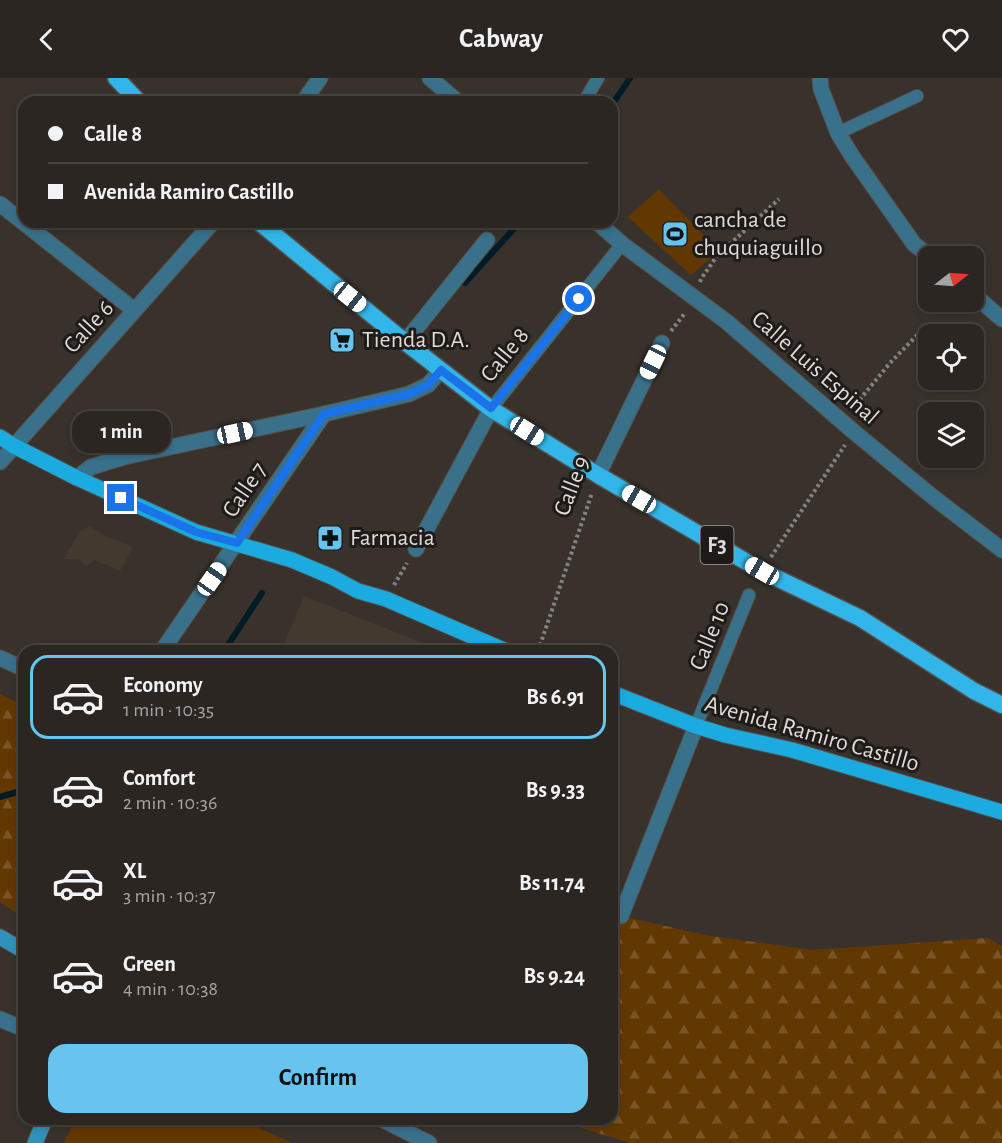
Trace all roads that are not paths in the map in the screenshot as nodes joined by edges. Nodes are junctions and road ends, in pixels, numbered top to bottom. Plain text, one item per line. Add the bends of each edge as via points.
1 (320, 78) edge
2 (430, 78) edge
3 (598, 78) edge
4 (820, 78) edge
5 (120, 79) edge
6 (134, 96) edge
7 (307, 96) edge
8 (451, 96) edge
9 (588, 96) edge
10 (917, 96) dead end
11 (838, 133) junction
12 (0, 204) edge
13 (18, 218) edge
14 (30, 228) edge
15 (208, 228) edge
16 (266, 228) edge
17 (604, 228) edge
18 (487, 240) dead end
19 (622, 244) junction
20 (918, 247) edge
21 (984, 304) edge
22 (134, 310) junction
23 (1002, 319) edge
24 (405, 342) junction
25 (662, 343) road end
26 (441, 370) junction
27 (491, 408) junction
28 (324, 414) junction
29 (0, 437) edge
30 (14, 446) junction
31 (0, 462) edge
32 (598, 475) junction
33 (77, 478) junction
34 (237, 543) junction
35 (416, 549) road end
36 (1002, 550) edge
37 (749, 595) dead end
38 (166, 645) edge
39 (492, 645) edge
40 (0, 658) edge
41 (18, 666) edge
42 (618, 695) edge
43 (1002, 705) edge
44 (696, 726) junction
45 (1002, 812) edge
46 (621, 916) dead end
47 (0, 937) edge
48 (18, 948) edge
49 (0, 1019) edge
50 (18, 1026) edge
51 (42, 1125) edge
52 (393, 1125) edge
53 (35, 1143) edge
54 (429, 1143) edge

1 - 7 street
2 - 8 street
3 - 9 lane
4 - 11 street
5 - 6 highway
10 - 11 lane
11 - 20 street
12 - 13 street
14 - 22 street
15 - 22 street, Calle 6
16 - 24 highway, F3
17 - 19 street, Calle Luis Espinal
18 - 24 street
19 - 27 lane, Calle 8
19 - 36 street, Calle Luis Espinal via 727,322 854,432
21 - 23 street
22 - 30 street, Calle 6
24 - 26 highway, F3
25 - 32 street, Calle 9
26 - 27 highway, F3
26 - 28 street via 428,385 409,394
27 - 32 highway, F3
27 - 35 street, Calle 8
28 - 33 street via 124,457 91,467
28 - 34 street, Calle 7
29 - 30 main road
30 - 31 street, Calle 6
30 - 33 main road
32 - 43 highway, F3 via 762,571 860,618
33 - 34 main road via 196,532
34 - 38 street, Calle 7
34 - 39 main road via 292,560
37 - 44 lane, Calle 10
40 - 41 street
42 - 44 main road, Avenida Ramiro Castillo
44 - 45 main road, Avenida Ramiro Castillo
44 - 46 street
47 - 48 main road
49 - 50 street
51 - 53 main road
52 - 54 street

